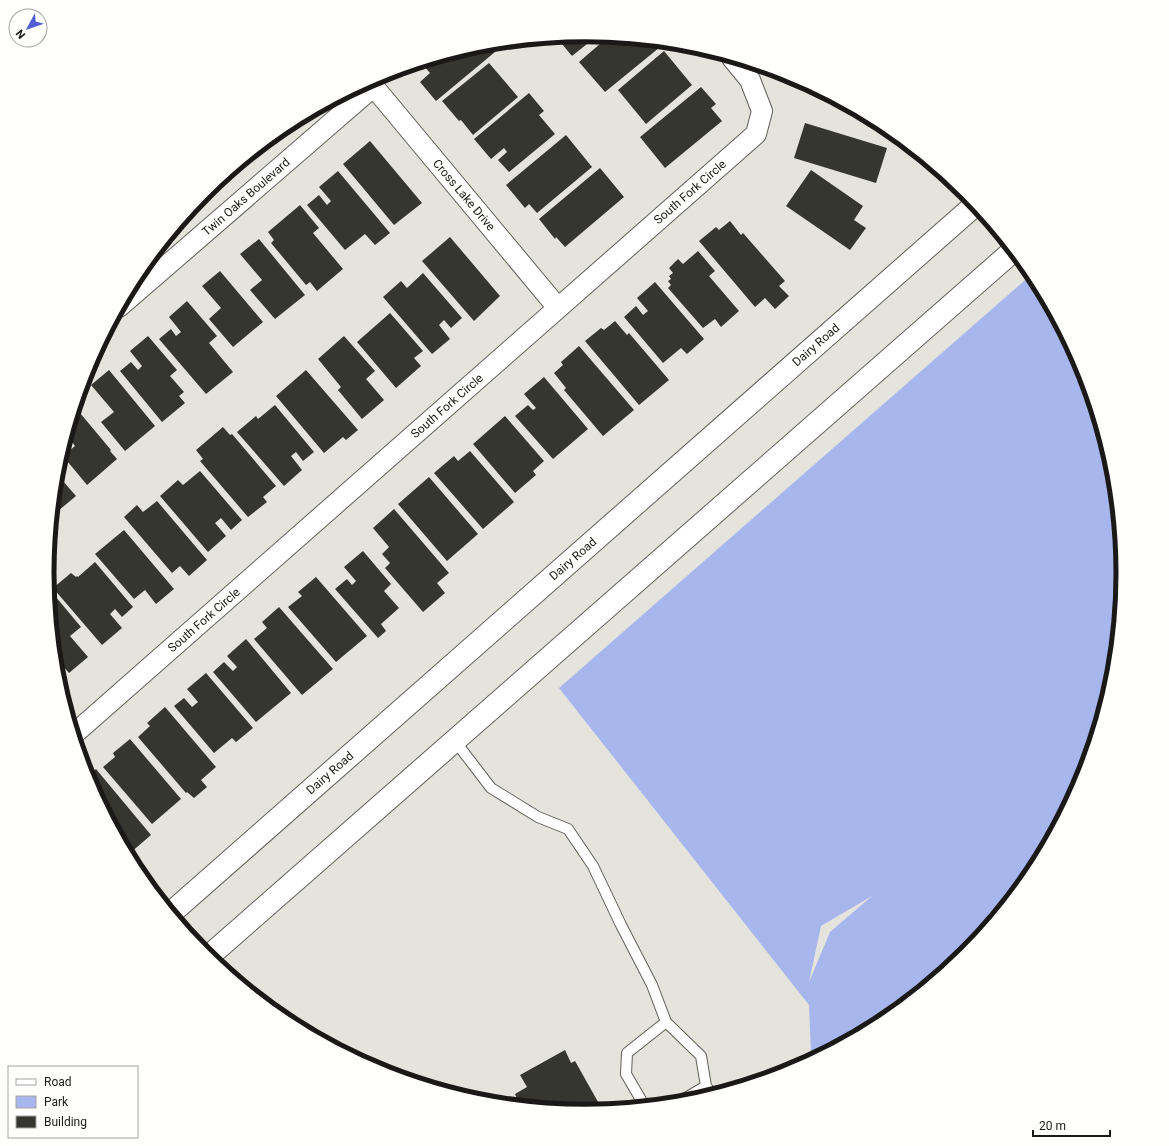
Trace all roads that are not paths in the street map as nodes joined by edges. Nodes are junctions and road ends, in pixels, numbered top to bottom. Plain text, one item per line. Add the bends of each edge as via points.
1 (737, 65) edge
2 (373, 86) edge
3 (364, 90) edge
4 (971, 209) edge
5 (1009, 254) edge
6 (132, 295) edge
7 (558, 308) junction
8 (78, 730) edge
9 (454, 740) junction
10 (174, 910) edge
11 (213, 952) edge
12 (666, 1022) junction
13 (709, 1090) edge
14 (641, 1100) edge

1 - 7 street, South Fork Circle via 750,80 762,111 756,134
2 - 7 street, Cross Lake Drive
3 - 6 street, Twin Oaks Boulevard
4 - 10 street, Dairy Road
5 - 9 street
7 - 8 street, South Fork Circle
9 - 11 street
9 - 12 lane via 491,788 538,817 568,828 593,866 652,985
12 - 13 lane via 701,1056
12 - 14 lane via 627,1053 626,1074

